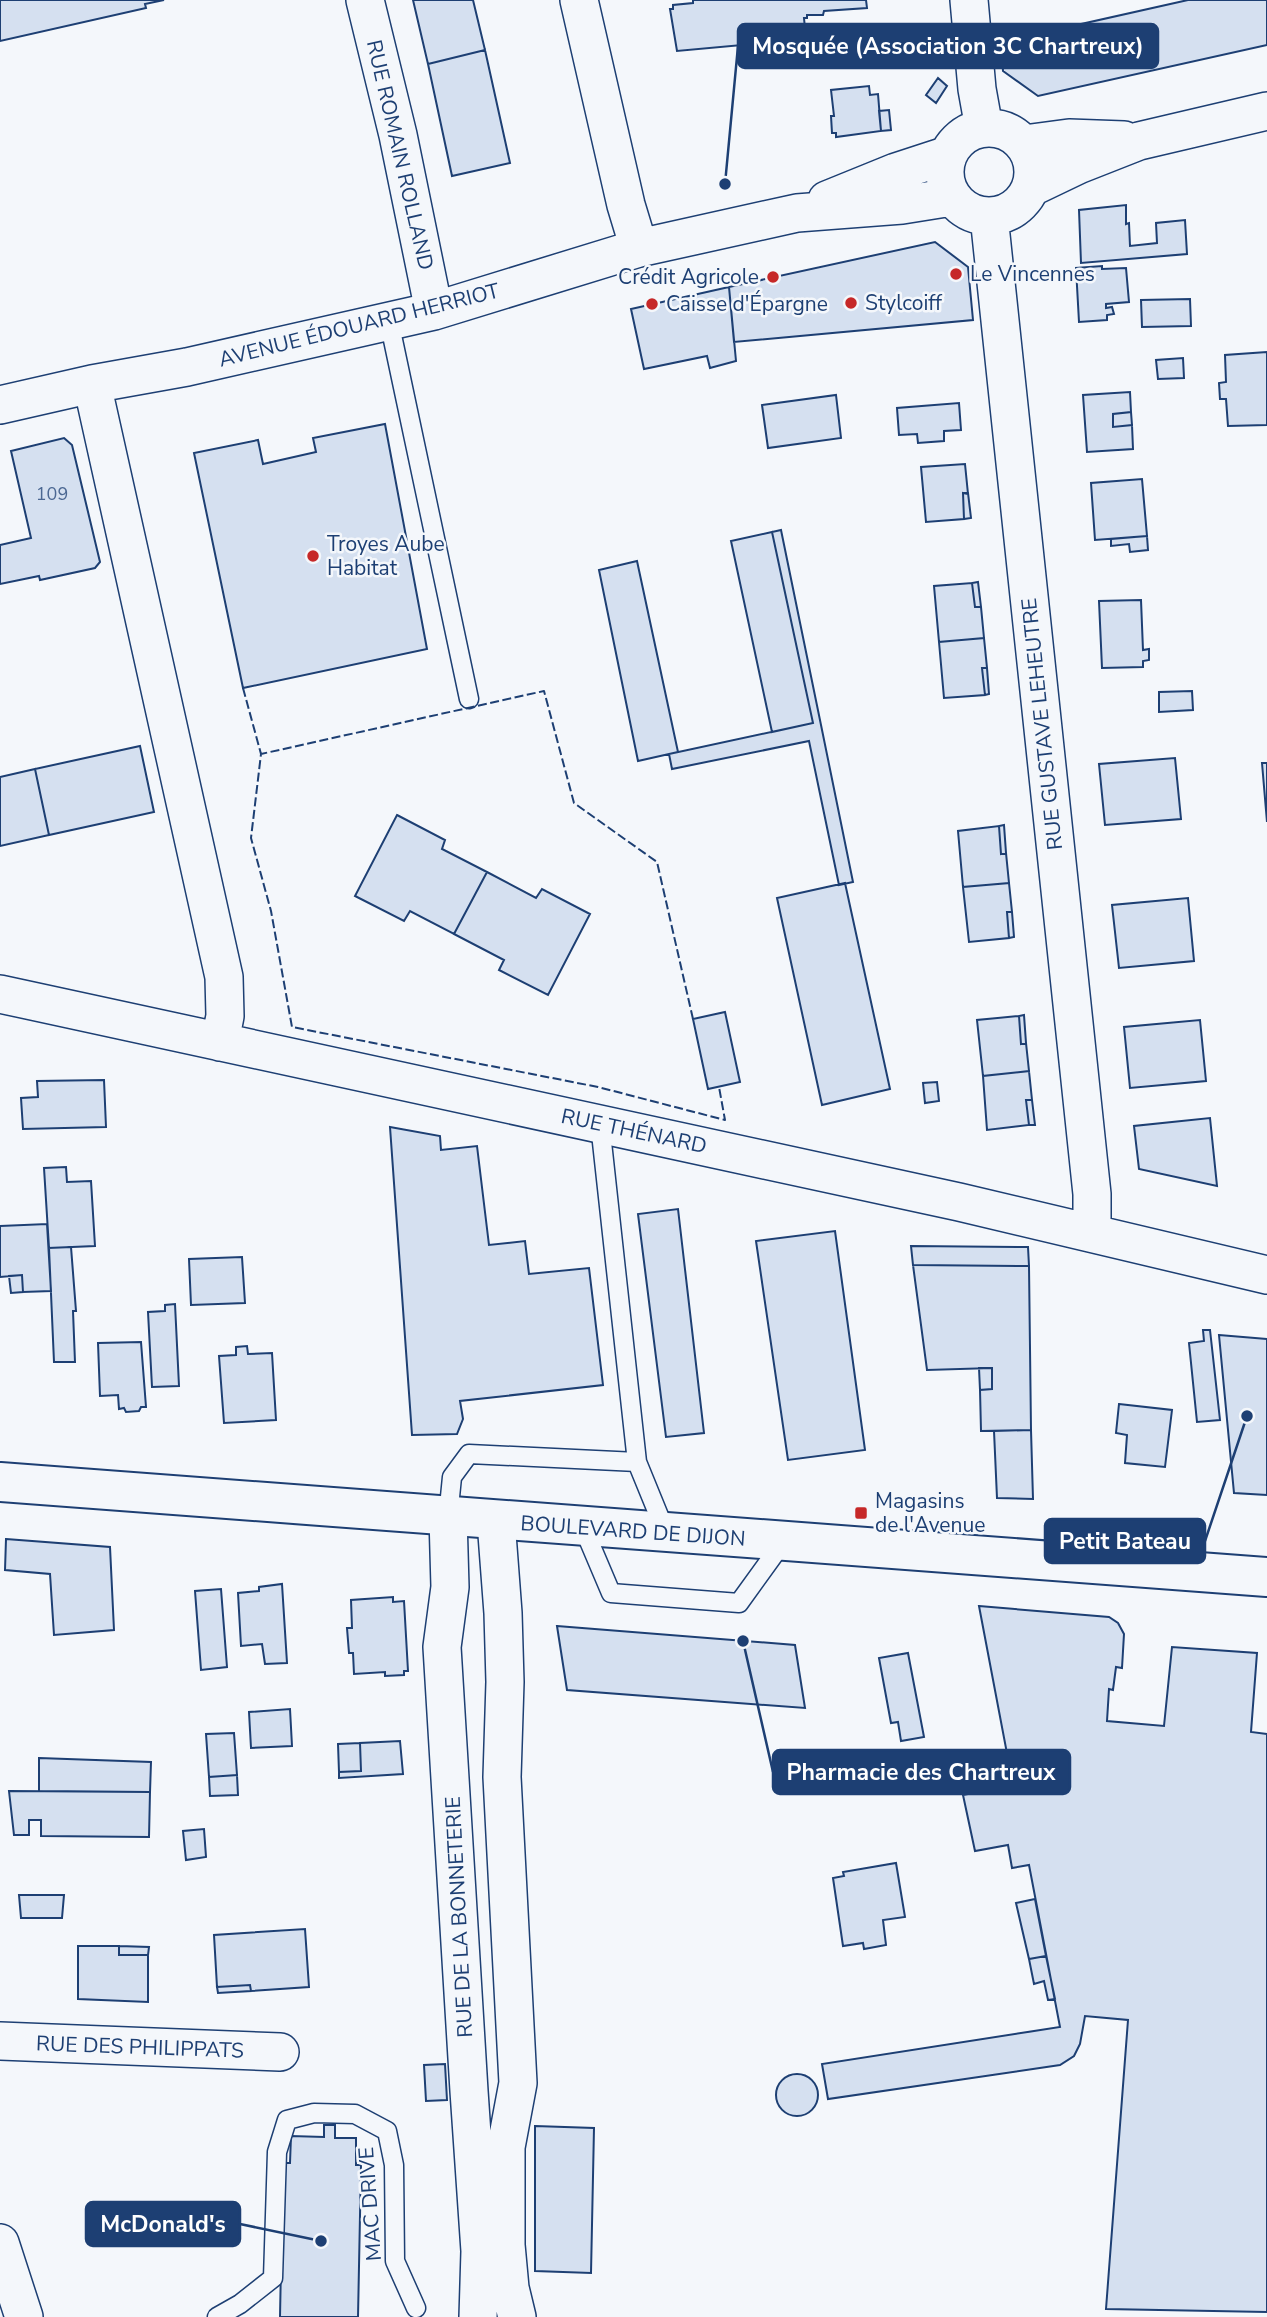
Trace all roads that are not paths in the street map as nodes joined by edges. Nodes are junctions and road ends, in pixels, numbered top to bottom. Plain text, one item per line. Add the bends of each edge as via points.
1 (365, 0) edge
2 (579, 0) edge
3 (969, 0) edge
4 (1267, 111) edge
5 (984, 128) junction
6 (1139, 141) junction
7 (1024, 144) junction
8 (948, 155) junction
9 (1030, 188) junction
10 (952, 197) junction
11 (797, 213) junction
12 (989, 216) junction
13 (639, 248) junction
14 (434, 311) junction
15 (389, 321) junction
16 (92, 384) junction
17 (0, 405) edge
18 (469, 699) dead end
19 (0, 994) edge
20 (220, 1042) junction
21 (600, 1124) junction
22 (1092, 1233) junction
23 (1267, 1275) edge
24 (637, 1462) junction
25 (0, 1482) edge
26 (448, 1517) junction
27 (496, 1521) junction
28 (583, 1527) junction
29 (666, 1533) junction
30 (783, 1542) junction
31 (1267, 1577) edge
32 (0, 2041) edge
33 (280, 2052) dead end
34 (0, 2243) edge
35 (0, 2295) edge
36 (415, 2308) dead end
37 (17, 2317) edge
38 (24, 2317) edge
39 (217, 2317) edge
40 (478, 2317) edge
41 (517, 2317) edge

1 - 14 street, RUE ROMAIN ROLLAND
2 - 13 street
3 - 5 street
4 - 6 street
5 - 7 street via 1006,131
5 - 8 street via 962,136
6 - 7 street via 1069,138
6 - 9 street
7 - 9 street via 1033,165
8 - 10 street via 946,183
8 - 11 street, AVENUE ÉDOUARD HERRIOT
9 - 12 street via 1014,209
10 - 11 street, AVENUE ÉDOUARD HERRIOT
10 - 12 street via 975,214
11 - 13 street, AVENUE ÉDOUARD HERRIOT
12 - 22 street, RUE GUSTAVE LEHEUTRE via 1092,1195
13 - 14 street, AVENUE ÉDOUARD HERRIOT
14 - 15 street, AVENUE ÉDOUARD HERRIOT
15 - 16 street, AVENUE ÉDOUARD HERRIOT
15 - 18 lane
16 - 17 street, AVENUE ÉDOUARD HERRIOT
16 - 20 street via 224,977
19 - 20 street, RUE THÉNARD
20 - 21 street, RUE THÉNARD
21 - 22 street, RUE THÉNARD
21 - 24 lane
22 - 23 street, RUE THÉNARD
24 - 26 lane via 469,1454 452,1477
24 - 29 lane
25 - 26 main road, BOULEVARD DE DIJON
26 - 27 main road, BOULEVARD DE DIJON
26 - 40 street, RUE DE LA BONNETERIE via 450,1587 442,1647 480,2251
27 - 28 main road, BOULEVARD DE DIJON
27 - 41 street via 505,1682 502,1777 518,2083 506,2147 506,2245
28 - 29 main road, BOULEVARD DE DIJON
28 - 30 lane via 611,1593 739,1603
29 - 30 main road, BOULEVARD DE DIJON
30 - 31 main road, BOULEVARD DE DIJON
32 - 33 street, RUE DES PHILIPPATS
34 - 38 street
35 - 37 street
36 - 39 lane, MAC DRIVE via 395,2262 394,2165 387,2131 355,2114 314,2113 288,2120 277,2152 274,2278

